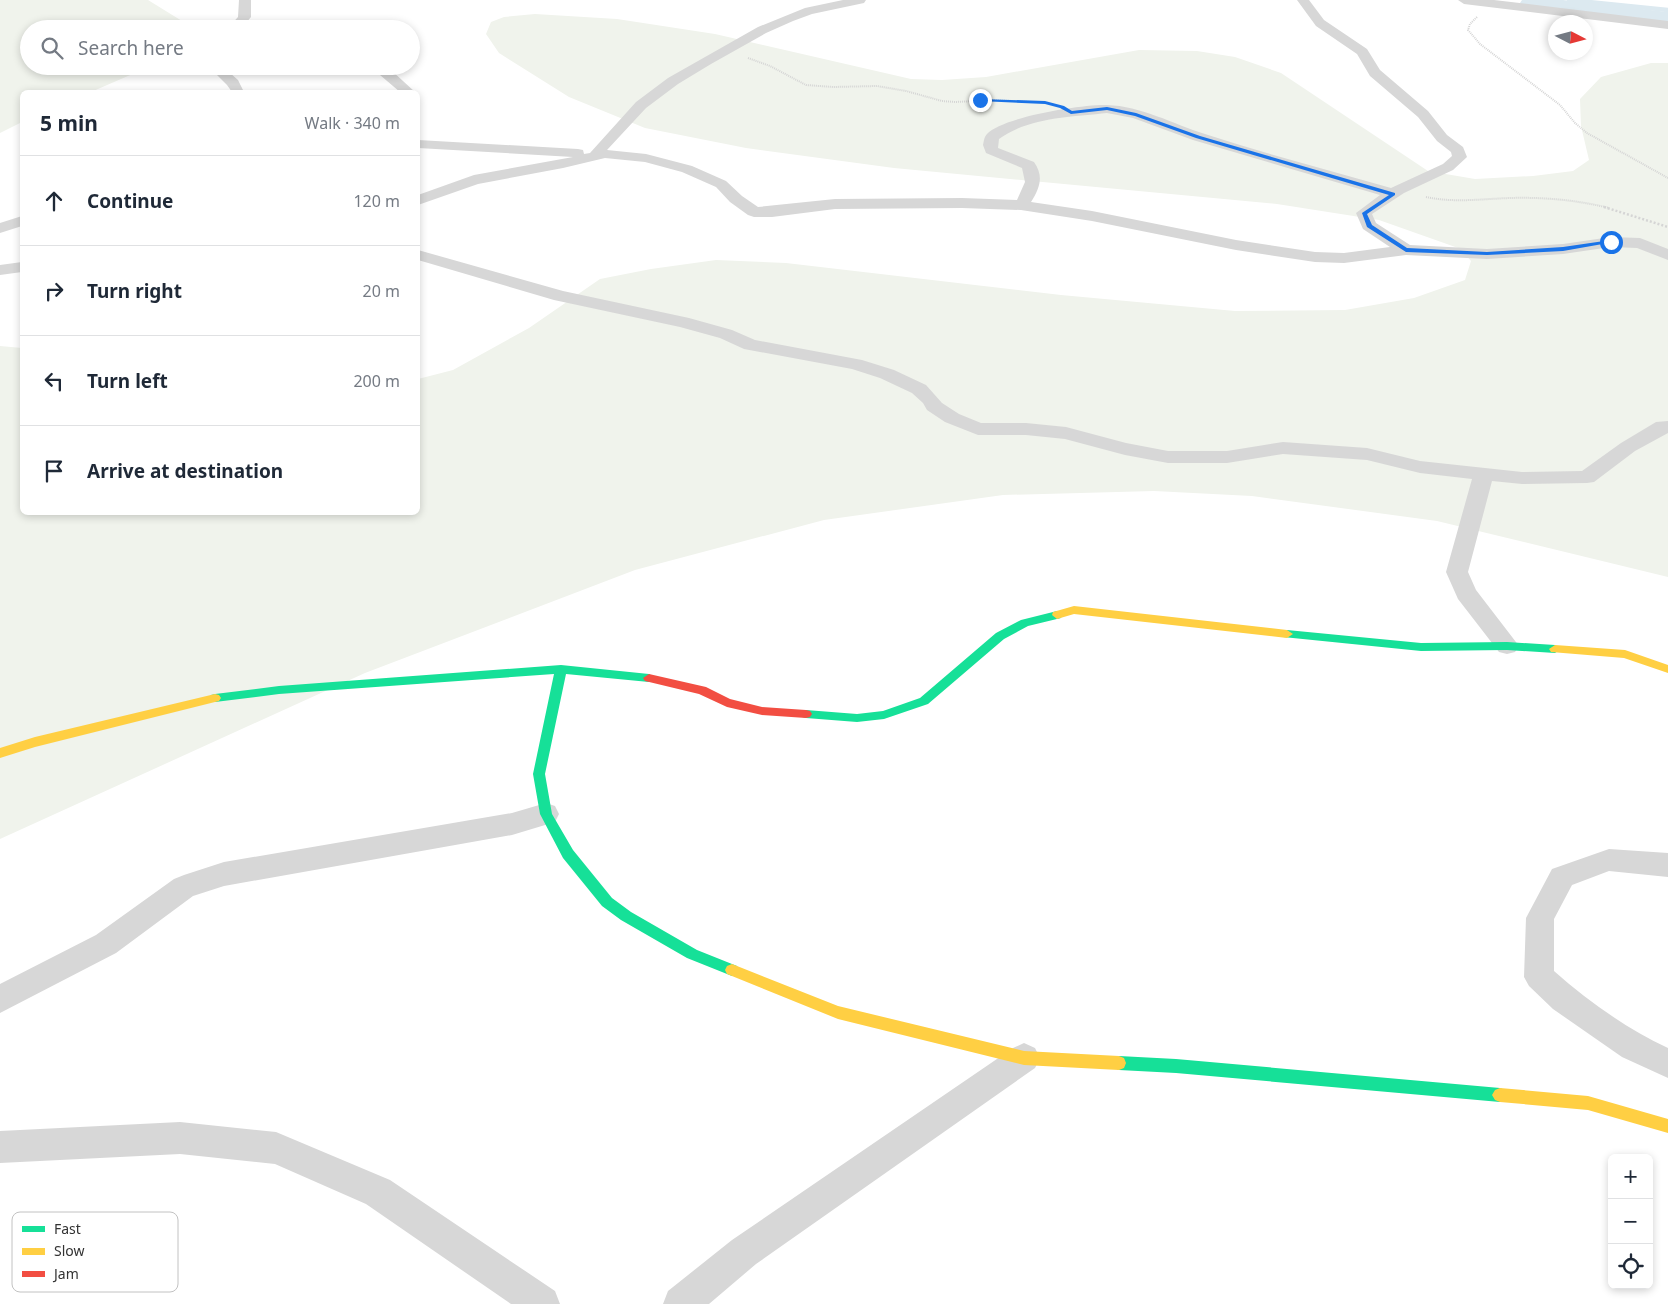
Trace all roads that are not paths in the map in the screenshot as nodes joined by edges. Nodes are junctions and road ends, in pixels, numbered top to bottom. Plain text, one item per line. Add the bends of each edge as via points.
1 (245, 0) edge
2 (860, 0) edge
3 (1303, 0) edge
4 (1464, 0) edge
5 (1495, 2) edge
6 (243, 20) edge
7 (1668, 25) edge
8 (224, 75) edge
9 (388, 75) edge
10 (237, 90) edge
11 (406, 90) edge
12 (420, 144) edge
13 (597, 155) junction
14 (1396, 192) junction
15 (420, 199) edge
16 (1021, 205) junction
17 (20, 222) edge
18 (0, 228) edge
19 (1406, 250) junction
20 (1668, 255) edge
21 (420, 256) edge
22 (20, 267) edge
23 (0, 270) edge
24 (1668, 427) edge
25 (1484, 473) junction
26 (1507, 646) junction
27 (561, 668) junction
28 (1668, 669) edge
29 (0, 753) edge
30 (546, 814) junction
31 (1668, 865) edge
32 (0, 999) edge
33 (1024, 1058) junction
34 (1668, 1063) edge
35 (1668, 1126) edge
36 (0, 1147) edge
37 (542, 1304) edge
38 (681, 1304) edge

1 - 6 street via 247,13
2 - 13 street via 788,18 727,49 673,81 642,105
3 - 14 street via 1320,23 1362,52 1375,73 1423,114 1442,138 1458,150 1460,157 1448,166
4 - 5 street
5 - 7 street
8 - 10 street
9 - 11 street
12 - 13 street
13 - 15 street via 474,180
13 - 16 street via 646,158 687,169 721,184 754,212 835,204
14 - 16 street via 1198,137 1136,114 1107,109 1053,115 1022,123 992,137 991,150 1028,165 1033,176 1033,188
14 - 19 street via 1364,213 1369,226
16 - 19 street via 1315,257 1344,258
17 - 18 street
19 - 20 street via 1487,254 1611,242 1640,243
21 - 25 street via 560,296 683,322 726,334 750,345 855,364 919,389 934,406 978,429 1066,433 1168,457 1227,457 1283,448 1367,454 1420,467
22 - 23 street
24 - 25 street via 1663,426 1628,447 1587,477 1522,478
25 - 26 street via 1457,572 1466,593
26 - 27 street via 1421,647 1074,610 1025,623 1000,636 924,701 884,715 857,718 762,711 727,703 702,690 656,679
26 - 28 street via 1625,654
27 - 29 street via 279,690 202,700
27 - 30 street via 538,774
30 - 32 street via 512,824 224,874 184,887 106,944
30 - 33 street via 568,854 607,902 692,954 838,1012
31 - 34 street via 1609,860 1562,877 1540,918 1539,977 1564,999 1633,1047
33 - 35 street via 1176,1066 1588,1103
33 - 38 street via 744,1252
36 - 37 street via 180,1138 276,1148 378,1192

